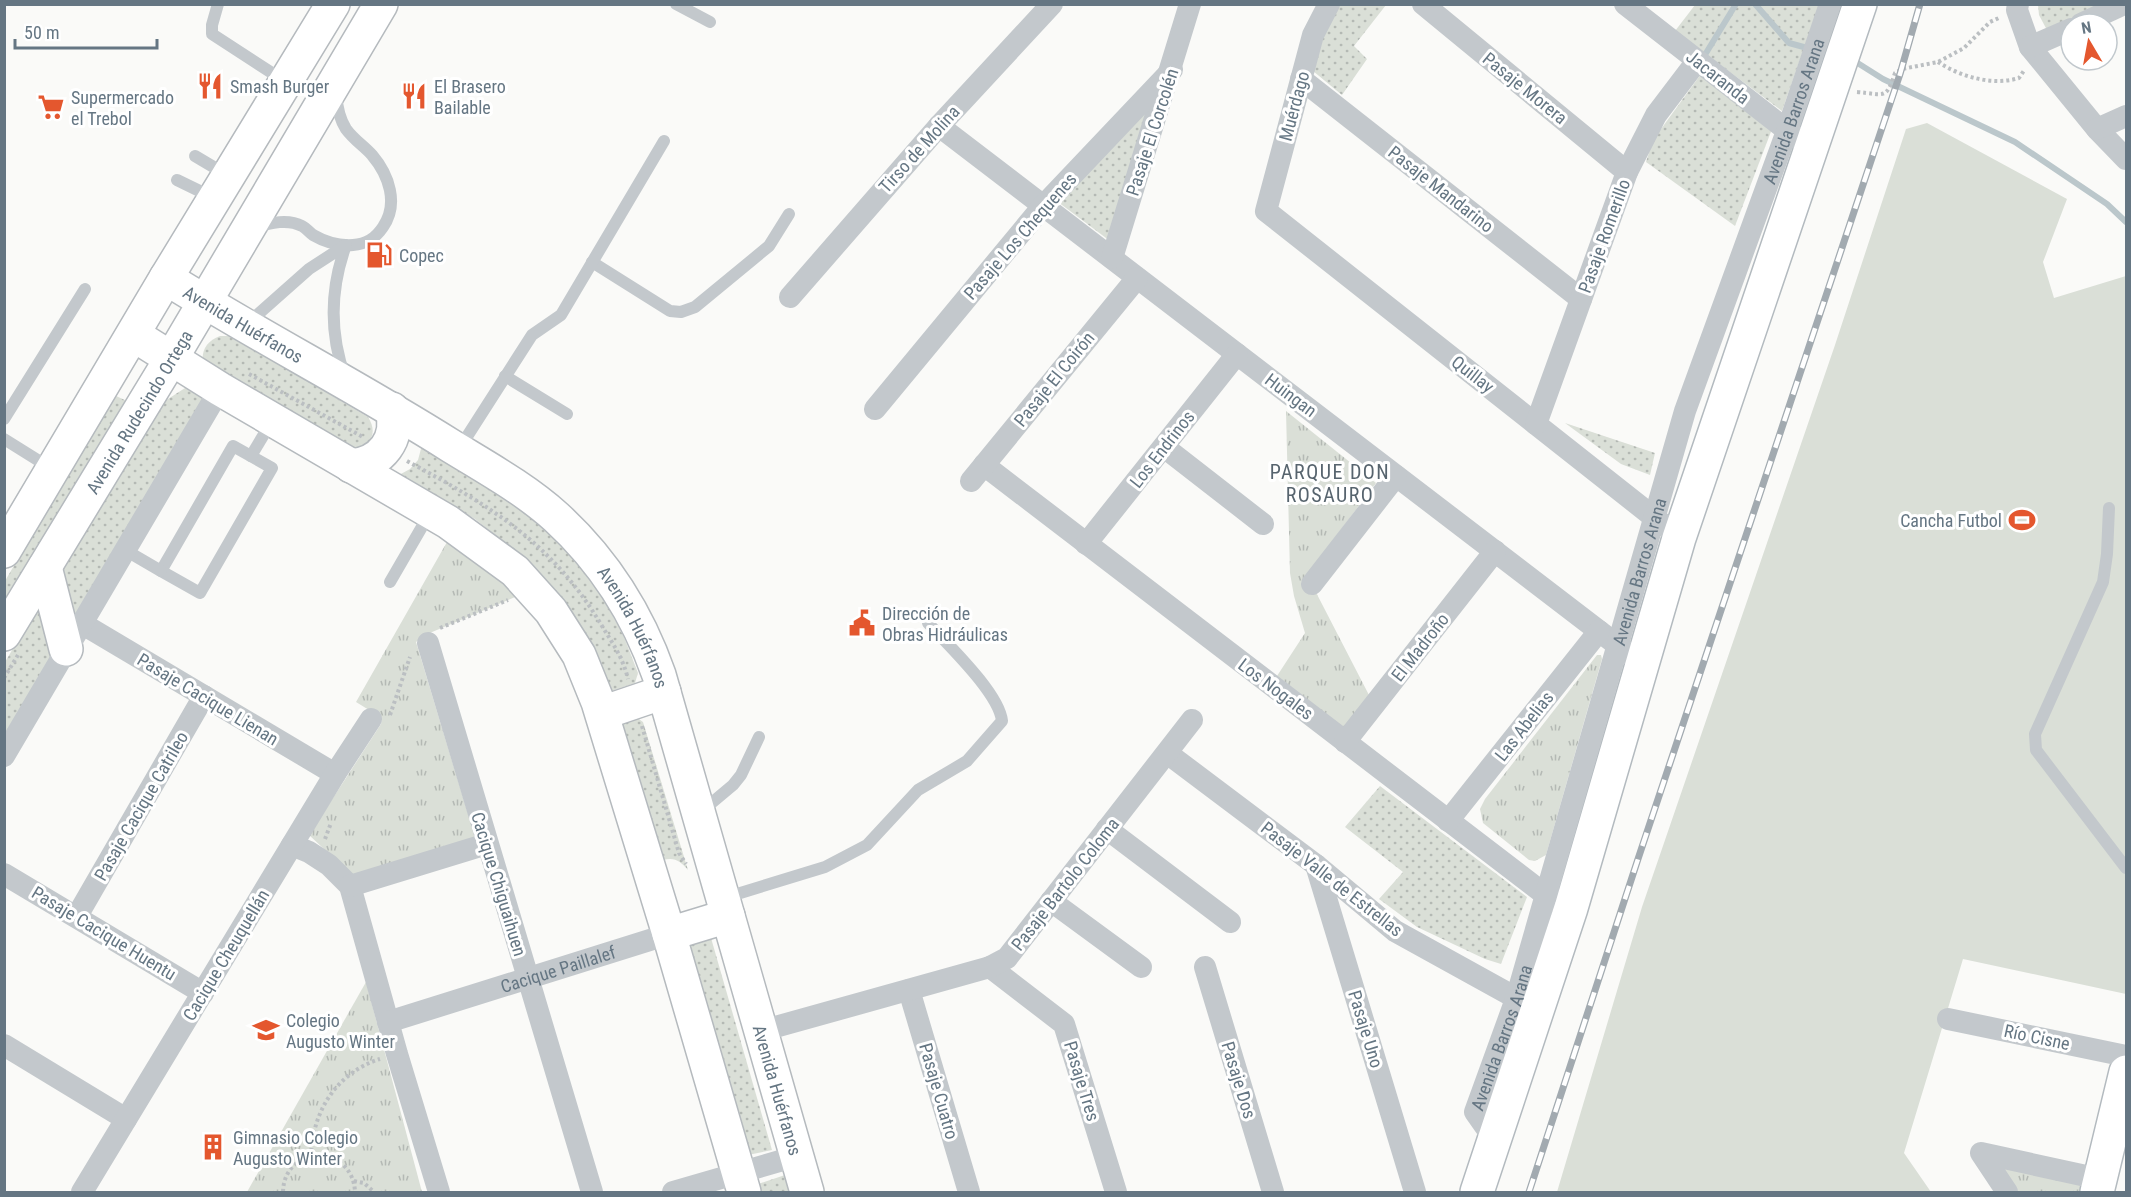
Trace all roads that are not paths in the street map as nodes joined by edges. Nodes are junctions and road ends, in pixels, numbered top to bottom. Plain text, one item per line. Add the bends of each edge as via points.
1 (218, 4) edge
2 (333, 4) edge
3 (381, 4) edge
4 (676, 4) edge
5 (1052, 4) edge
6 (1191, 4) edge
7 (1329, 4) edge
8 (1423, 4) edge
9 (1626, 4) edge
10 (1830, 4) edge
11 (1860, 4) edge
12 (2124, 4) edge
13 (2018, 7) edge
14 (2107, 12) edge
15 (710, 22) dead end
16 (2059, 34) edge
17 (2030, 47) junction
18 (1697, 61) junction
19 (1172, 70) junction
20 (1302, 79) junction
21 (337, 81) junction
22 (284, 83) junction
23 (2127, 116) edge
24 (939, 126) junction
25 (2097, 129) junction
26 (1799, 140) junction
27 (664, 141) dead end
28 (195, 156) dead end
29 (2127, 159) edge
30 (1627, 172) junction
31 (177, 180) dead end
32 (222, 187) junction
33 (1043, 206) junction
34 (1266, 211) joint
35 (789, 214) dead end
36 (244, 237) junction
37 (346, 245) junction
38 (1112, 258) junction
39 (592, 262) junction
40 (166, 278) junction
41 (1137, 278) junction
42 (85, 289) dead end
43 (790, 297) dead end
44 (1581, 299) junction
45 (204, 302) junction
46 (246, 325) junction
47 (134, 335) junction
48 (1237, 354) junction
49 (171, 359) junction
50 (505, 376) junction
51 (348, 383) junction
52 (219, 389) junction
53 (392, 409) junction
54 (875, 409) dead end
55 (567, 414) dead end
56 (4, 419) edge
57 (273, 420) junction
58 (1536, 424) junction
59 (4, 439) edge
60 (1164, 447) junction
61 (458, 450) junction
62 (251, 456) junction
63 (351, 466) junction
64 (53, 469) junction
65 (977, 473) joint
66 (1396, 476) junction
67 (2109, 508) dead end
68 (431, 512) junction
69 (1263, 524) dead end
70 (1667, 528) junction
71 (1086, 544) junction
72 (125, 550) junction
73 (4, 551) edge
74 (1495, 551) junction
75 (45, 567) junction
76 (161, 571) junction
77 (390, 582) dead end
78 (1312, 584) dead end
79 (928, 623) dead end
80 (1599, 631) junction
81 (4, 634) edge
82 (74, 636) junction
83 (425, 641) road end
84 (1631, 655) junction
85 (664, 692) junction
86 (204, 696) junction
87 (602, 713) junction
88 (379, 719) road end
89 (1192, 720) dead end
90 (759, 737) dead end
91 (1345, 742) junction
92 (1167, 753) junction
93 (4, 756) edge
94 (335, 774) junction
95 (699, 813) junction
96 (1448, 821) junction
97 (1107, 829) junction
98 (487, 844) junction
99 (292, 845) junction
100 (1316, 865) junction
101 (2127, 868) edge
102 (4, 874) edge
103 (350, 886) junction
104 (1052, 902) junction
105 (1559, 902) junction
106 (725, 907) junction
107 (77, 916) junction
108 (1230, 922) dead end
109 (669, 934) junction
110 (990, 967) junction
111 (1141, 967) dead end
112 (1205, 967) dead end
113 (527, 978) junction
114 (909, 990) junction
115 (203, 993) junction
116 (1527, 1004) junction
117 (1948, 1019) dead end
118 (388, 1022) junction
119 (761, 1031) junction
120 (4, 1045) edge
121 (2127, 1056) edge
122 (2127, 1072) edge
123 (126, 1119) junction
124 (796, 1156) junction
125 (741, 1183) edge
126 (2098, 1186) edge
127 (82, 1192) edge
128 (439, 1192) edge
129 (592, 1192) edge
130 (673, 1192) edge
131 (807, 1192) edge
132 (969, 1192) edge
133 (1116, 1192) edge
134 (1273, 1192) edge
135 (1416, 1192) edge
136 (1477, 1192) edge
137 (2007, 1192) edge

1 - 22 lane via 213,34
2 - 22 main road
3 - 21 main road, Avenida Rudecindo Ortega
4 - 15 lane
5 - 24 street, Tirso de Molina
6 - 19 street, Pasaje El Corcolén
7 - 20 street, Muérdago via 1313,35
8 - 30 street, Pasaje Morera
9 - 18 street, Jacaranda
10 - 26 street, Avenida Barros Arana
11 - 26 main road, Avenida Barros Arana via 1832,90
12 - 14 street
13 - 17 street
16 - 17 street
17 - 25 street
18 - 26 street, Jacaranda
18 - 30 street, Pasaje Romerillo via 1656,115
19 - 33 street, Pasaje Los Chequenes
19 - 38 street, Pasaje El Corcolén
20 - 34 street, Muérdago
20 - 44 street, Pasaje Mandarino
21 - 36 main road, Avenida Rudecindo Ortega
21 - 37 lane via 340,117 379,164 391,199 389,215 374,238
22 - 32 main road
23 - 25 street
24 - 33 street, Huingan
24 - 43 street, Tirso de Molina
25 - 29 street
26 - 70 main road, Avenida Barros Arana
27 - 39 lane
28 - 32 lane
30 - 44 street, Pasaje Romerillo
31 - 32 lane
32 - 40 main road
33 - 38 street, Huingan
33 - 54 street, Pasaje Los Chequenes
34 - 58 street, Quillay
35 - 39 lane via 769,246 695,307 681,312 670,311
36 - 37 lane via 269,224 291,223 322,240
36 - 45 main road, Avenida Rudecindo Ortega
37 - 46 lane via 309,269
37 - 51 lane via 338,266 332,309 337,349
38 - 41 street, Huingan
39 - 50 lane via 561,315 532,335
40 - 45 main road, Avenida Huérfanos
40 - 47 main road
41 - 48 street, Huingan
41 - 65 street, Pasaje El Coirón
42 - 56 lane
44 - 58 street, Pasaje Romerillo
45 - 46 main road, Avenida Huérfanos
45 - 49 main road, Avenida Rudecindo Ortega
46 - 51 main road, Avenida Huérfanos
47 - 49 main road
47 - 64 main road
48 - 60 street, Los Endrinos
48 - 66 street, Huingan
49 - 52 main road
49 - 75 main road, Avenida Rudecindo Ortega
50 - 55 lane
50 - 61 lane
51 - 53 main road, Avenida Huérfanos
52 - 57 main road
52 - 72 street
53 - 61 main road, Avenida Huérfanos
53 - 63 main road via 394,430 386,449 370,462
57 - 62 lane
57 - 63 main road
58 - 70 street, Quillay
59 - 64 lane
60 - 69 street
60 - 71 street, Los Endrinos
61 - 85 main road, Avenida Huérfanos via 536,499 591,554 639,626
62 - 76 lane via 233,446
62 - 76 lane via 272,468 200,593
63 - 68 main road
64 - 73 main road
65 - 71 street, Los Nogales
66 - 74 street, Huingan
66 - 78 street
67 - 101 lane via 2103,582 2035,734 2036,750
68 - 77 lane
68 - 87 main road via 515,571 534,590 579,655
70 - 84 main road, Avenida Barros Arana
71 - 91 street, Los Nogales
72 - 76 lane
72 - 82 street
74 - 80 street, Huingan
74 - 91 street, El Madroño
75 - 81 main road, Avenida Rudecindo Ortega
75 - 82 main road
79 - 106 lane via 972,671 1001,711 1002,721 967,761 918,790 867,845 825,867
80 - 84 street, Huingan
80 - 96 street, Las Abelias
82 - 86 street, Pasaje Cacique Lienan
82 - 93 street
83 - 98 street, Cacique Chiguaihuen
84 - 105 main road, Avenida Barros Arana
85 - 87 main road
85 - 95 main road, Avenida Huérfanos
86 - 94 street, Pasaje Cacique Lienan
86 - 107 street, Pasaje Cacique Catrileo
87 - 109 main road
88 - 94 street, Cacique Cheuquellán
89 - 92 street, Pasaje Bartolo Coloma
90 - 95 lane via 741,775
91 - 96 street, Los Nogales
92 - 97 street, Pasaje Bartolo Coloma
92 - 100 street, Pasaje Valle de Estrellas
94 - 99 street, Cacique Cheuquellán
95 - 106 main road, Avenida Huérfanos
96 - 105 street, Los Nogales
97 - 104 street, Pasaje Bartolo Coloma
97 - 108 street
98 - 103 street
98 - 113 street, Cacique Chiguaihuen
99 - 103 street via 329,865
99 - 115 street, Cacique Cheuquellán
100 - 116 street, Pasaje Valle de Estrellas via 1395,931
100 - 135 street, Pasaje Uno
102 - 107 street, Pasaje Cacique Huentu
103 - 118 street
104 - 110 street, Pasaje Bartolo Coloma via 1007,958
104 - 111 street
105 - 116 main road, Avenida Barros Arana
106 - 109 main road, Cacique Paillalef
106 - 119 main road, Avenida Huérfanos
107 - 115 street, Pasaje Cacique Huentu
109 - 113 street, Cacique Paillalef
109 - 125 main road
110 - 114 street, Pasaje Bartolo Coloma
110 - 133 street, Pasaje Tres via 1064,1024
112 - 134 street, Pasaje Dos
113 - 118 street, Cacique Paillalef
113 - 129 street, Cacique Chiguaihuen
114 - 119 street, Pasaje Bartolo Coloma
114 - 132 street, Pasaje Cuatro
115 - 123 street, Cacique Cheuquellán
116 - 136 main road, Avenida Barros Arana
117 - 121 street, Río Cisne
118 - 128 street
119 - 124 main road, Avenida Huérfanos
120 - 123 street
122 - 126 main road
123 - 127 street, Cacique Cheuquellán
124 - 125 street
124 - 131 main road, Avenida Huérfanos
125 - 130 street
126 - 137 street via 1981,1153

